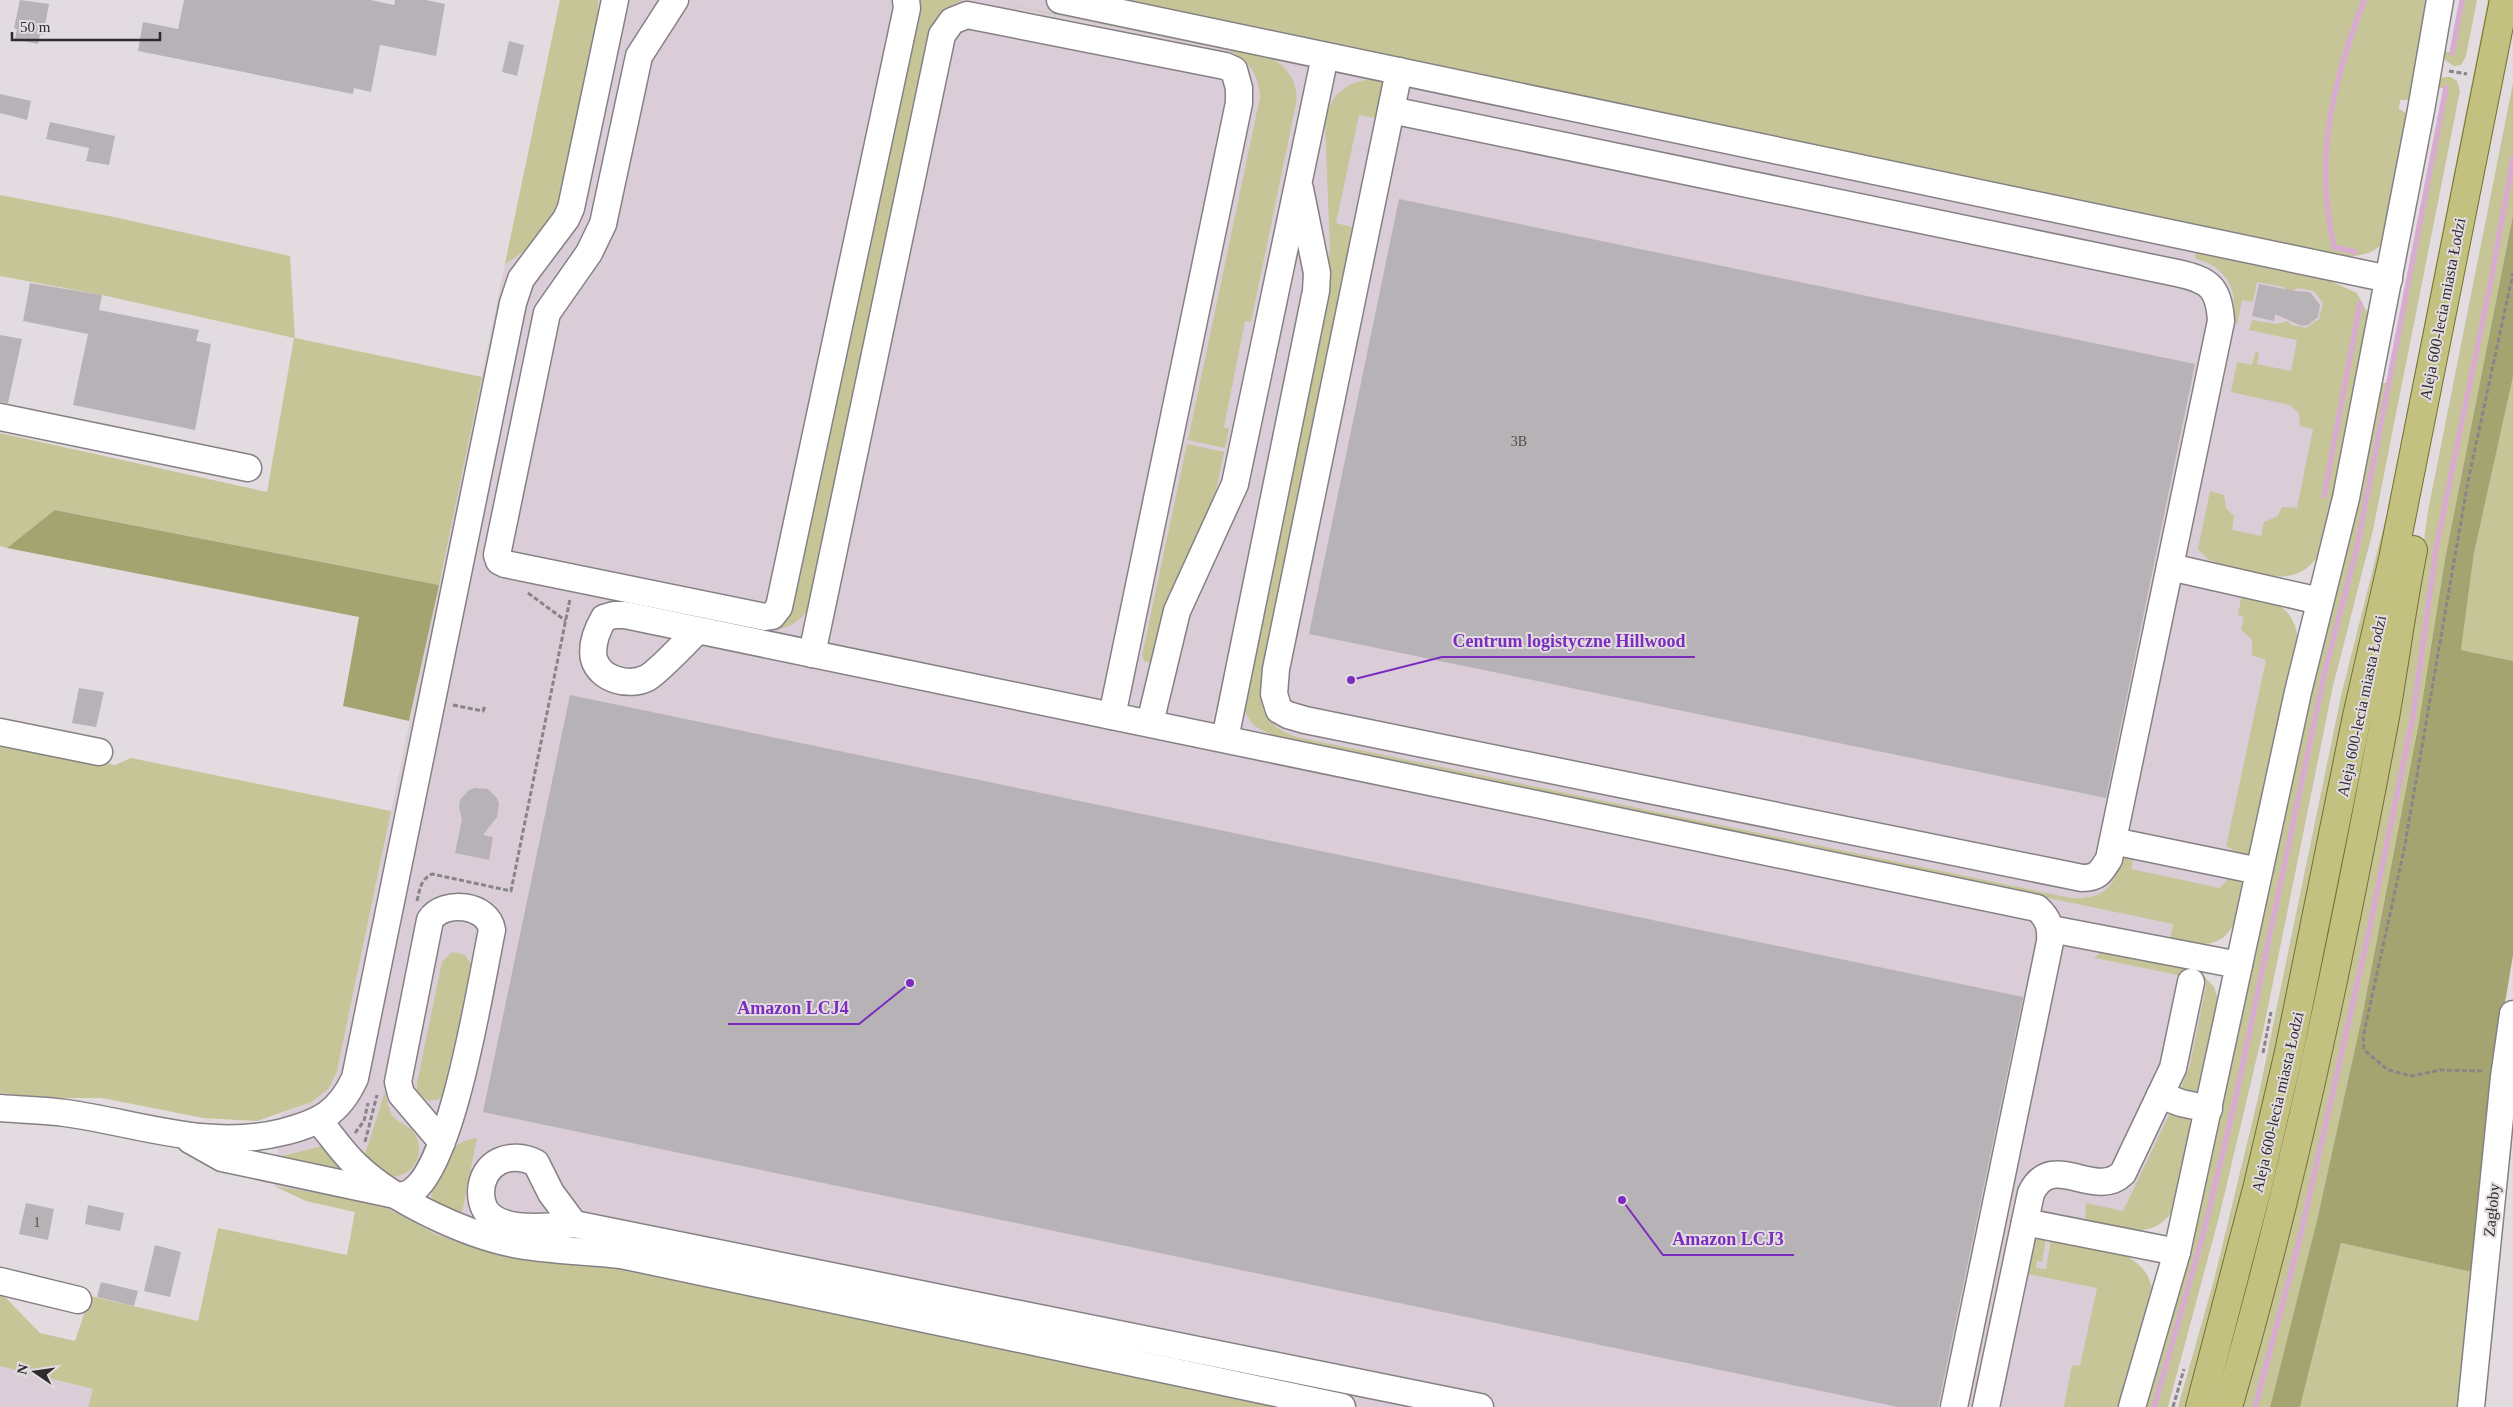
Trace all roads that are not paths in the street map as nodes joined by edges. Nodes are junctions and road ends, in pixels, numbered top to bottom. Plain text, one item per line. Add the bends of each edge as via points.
1 (615, 0) edge
2 (675, 0) edge
3 (906, 0) edge
4 (1060, 0) edge
5 (2440, 0) edge
6 (2504, 0) edge
7 (2513, 41) edge
8 (1325, 56) junction
9 (1399, 71) junction
10 (596, 88) junction
11 (629, 94) junction
12 (1391, 110) junction
13 (1298, 179) junction
14 (557, 232) junction
15 (2184, 236) junction
16 (589, 253) junction
17 (2177, 273) junction
18 (2389, 279) junction
19 (0, 417) edge
20 (248, 468) dead end
21 (2170, 567) junction
22 (2320, 601) junction
23 (698, 630) dead end
24 (812, 654) junction
25 (1112, 716) junction
26 (1150, 724) junction
27 (0, 732) edge
28 (1225, 739) junction
29 (98, 752) dead end
30 (2113, 841) junction
31 (2259, 871) junction
32 (2051, 929) junction
33 (2239, 965) junction
34 (2192, 982) dead end
35 (2513, 1014) edge
36 (2507, 1076) edge
37 (2160, 1095) junction
38 (0, 1108) edge
39 (2209, 1109) junction
40 (319, 1121) junction
41 (186, 1137) junction
42 (442, 1142) junction
43 (400, 1196) junction
44 (2503, 1196) edge
45 (2025, 1222) junction
46 (574, 1224) dead end
47 (2176, 1252) junction
48 (0, 1281) edge
49 (78, 1300) dead end
50 (1342, 1407) edge
51 (1480, 1407) edge
52 (1954, 1407) edge
53 (1986, 1407) edge
54 (2132, 1407) edge
55 (2200, 1407) edge
56 (2228, 1407) edge
57 (2471, 1407) edge

1 - 10 street
2 - 11 street via 639,56
3 - 16 street via 907,8 779,607 772,616 753,615 499,561 497,556 547,313
4 - 8 street
5 - 18 street
6 - 55 main road, Aleja 600-lecia miasta Łodzi via 2393,559 2357,716 2289,1052
7 - 56 main road, Aleja 600-lecia miasta Łodzi via 2410,562 2383,727 2326,1014 2258,1303
8 - 9 street
8 - 13 street
9 - 12 street
9 - 15 street
10 - 11 street
10 - 14 street via 571,208
11 - 16 street via 603,224
12 - 17 street
12 - 30 street via 1276,668 1274,694 1279,710 1305,720 2082,878 2094,878 2101,873 2110,859
13 - 26 street via 1235,484 1177,611
13 - 28 street via 1317,273 1316,291
14 - 16 street
14 - 40 street via 517,288 355,1078 340,1103
15 - 17 street
15 - 18 street
17 - 21 street via 2200,279 2215,290 2221,321
18 - 22 street via 2348,488
19 - 20 street
21 - 22 street
21 - 30 street
22 - 31 street
23 - 24 street
24 - 25 street
24 - 25 street via 942,35 952,21 967,15 1225,66 1234,70 1239,103
25 - 26 street
26 - 28 street
27 - 29 street
28 - 32 street via 2023,904 2037,908 2047,918
30 - 31 street
31 - 33 street
32 - 33 street
32 - 52 street
33 - 39 street
34 - 37 street via 2173,1068
35 - 36 street, Zagłoby
36 - 44 street, Zagłoby
37 - 39 street
37 - 45 street via 2124,1173 2117,1180 2108,1183 2060,1174 2041,1178 2031,1193
38 - 41 street via 65,1113
39 - 47 street
40 - 41 street via 262,1138
40 - 43 street via 354,1164
41 - 43 street via 222,1158
42 - 42 street via 401,1094 398,1082 430,920 436,912 447,907 481,912 492,930 456,1099
42 - 43 street via 420,1183 410,1193
43 - 50 street via 435,1217 493,1240 621,1255
44 - 57 street, Zagłoby
45 - 47 street
45 - 53 street
46 - 51 street
47 - 54 street
48 - 49 street

